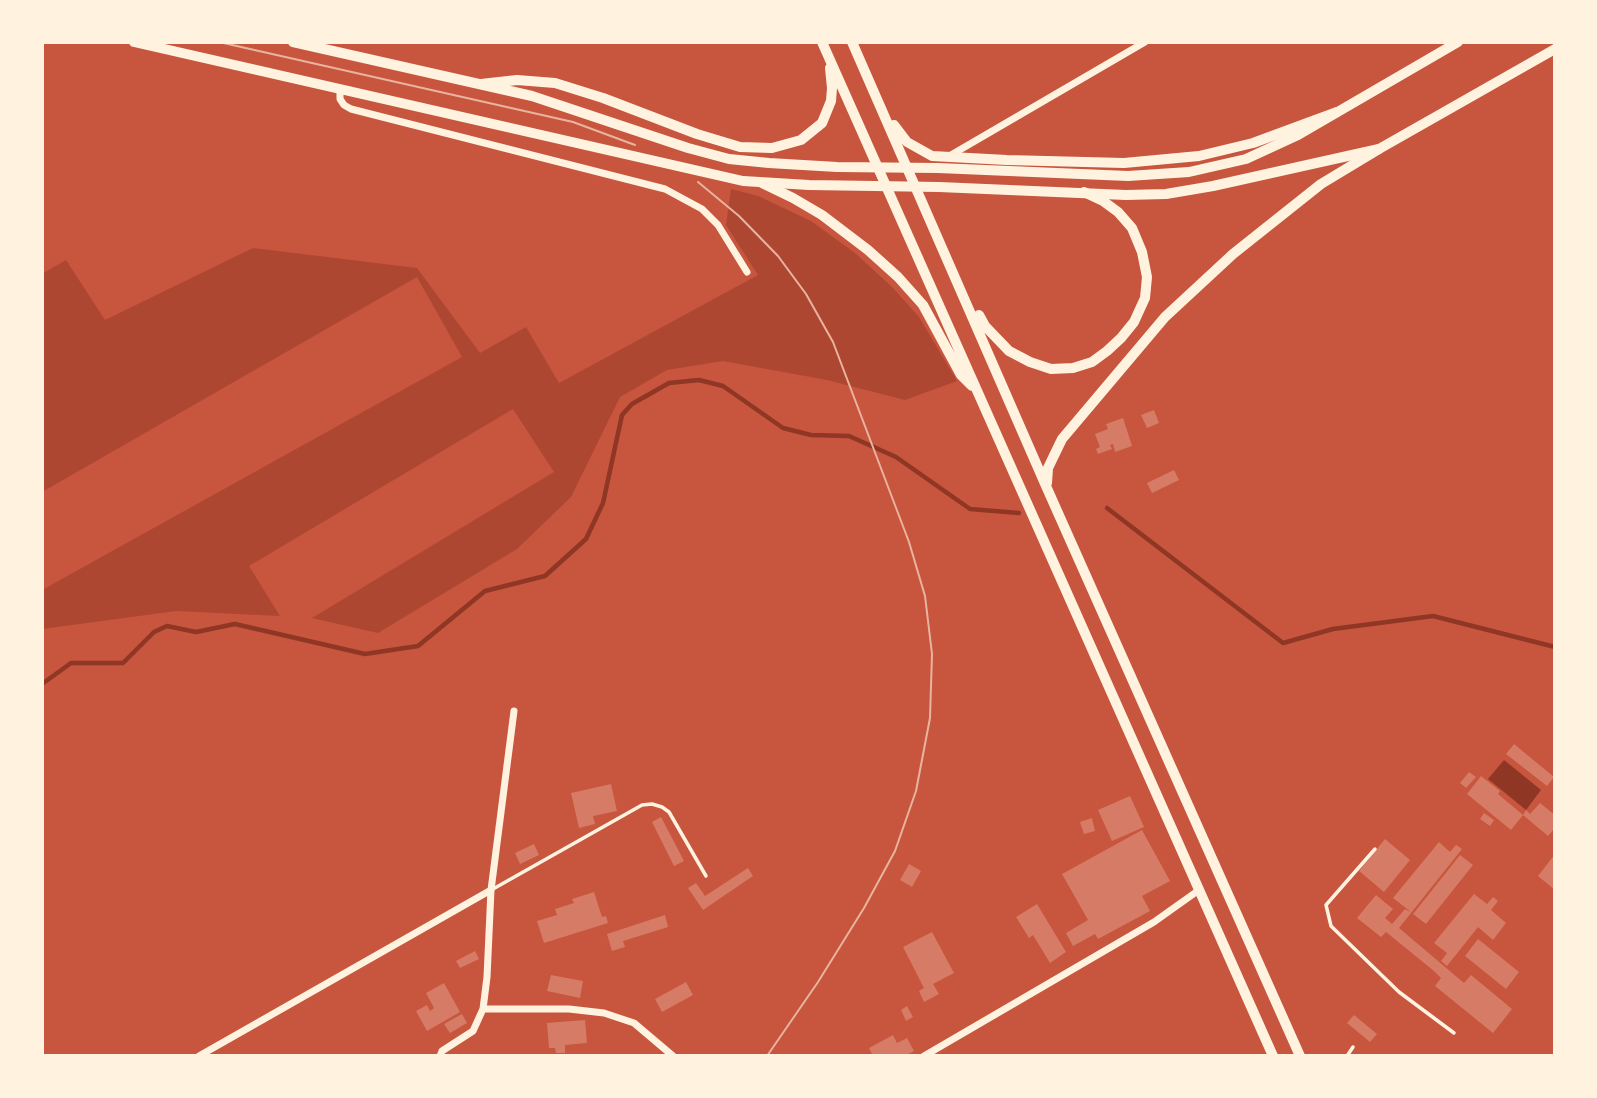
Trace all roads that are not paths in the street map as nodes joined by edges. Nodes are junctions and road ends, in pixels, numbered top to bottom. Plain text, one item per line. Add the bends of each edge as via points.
1 (134, 42) edge
2 (293, 42) edge
3 (822, 42) edge
4 (852, 42) edge
5 (1145, 42) edge
6 (1458, 42) edge
7 (1555, 49) edge
8 (829, 58) junction
9 (481, 84) junction
10 (340, 90) junction
11 (883, 111) junction
12 (1337, 112) junction
13 (1379, 149) junction
14 (947, 157) junction
15 (762, 183) junction
16 (1084, 192) junction
17 (747, 272) dead end
18 (962, 289) junction
19 (976, 389) junction
20 (1046, 486) junction
21 (514, 711) dead end
22 (1375, 849) dead end
23 (706, 876) dead end
24 (491, 890) junction
25 (1199, 890) junction
26 (483, 1009) junction
27 (1454, 1033) dead end
28 (1353, 1047) dead end
29 (441, 1053) edge
30 (199, 1056) edge
31 (434, 1056) edge
32 (673, 1056) edge
33 (925, 1056) edge
34 (1273, 1056) edge
35 (1300, 1056) edge
36 (1347, 1056) edge

1 - 10 main road
2 - 9 main road
3 - 8 main road
4 - 11 main road
5 - 14 street
6 - 12 main road
7 - 13 main road
8 - 9 main road via 831,101 822,123 801,140 772,148 740,147 555,83 517,80
8 - 19 main road
9 - 12 main road via 729,159 837,167 1128,176 1189,172 1246,159
10 - 15 main road via 722,178
10 - 17 street via 344,106 351,109 665,189 702,209 718,225
11 - 14 main road via 907,142 932,156
11 - 18 main road
12 - 14 main road via 1253,143 1199,156 1124,163
13 - 16 main road via 1166,194
13 - 20 main road via 1321,184 1233,254 1166,317 1062,439 1053,453
15 - 16 main road
15 - 19 main road via 822,215 898,277 922,305 961,375
16 - 18 main road via 1118,212 1132,228 1147,277 1145,298 1134,322 1107,351 1073,368 1051,369 1030,362 1009,351 985,326
18 - 20 main road
19 - 25 main road
20 - 35 main road
21 - 24 street
22 - 27 lane via 1326,905 1331,926 1399,992
23 - 24 lane via 669,812 652,804 642,805
24 - 26 street
24 - 30 street
25 - 33 street via 1154,922
25 - 34 main road
26 - 29 street via 473,1031
26 - 32 street via 604,1013 634,1023
28 - 36 lane
29 - 31 street

